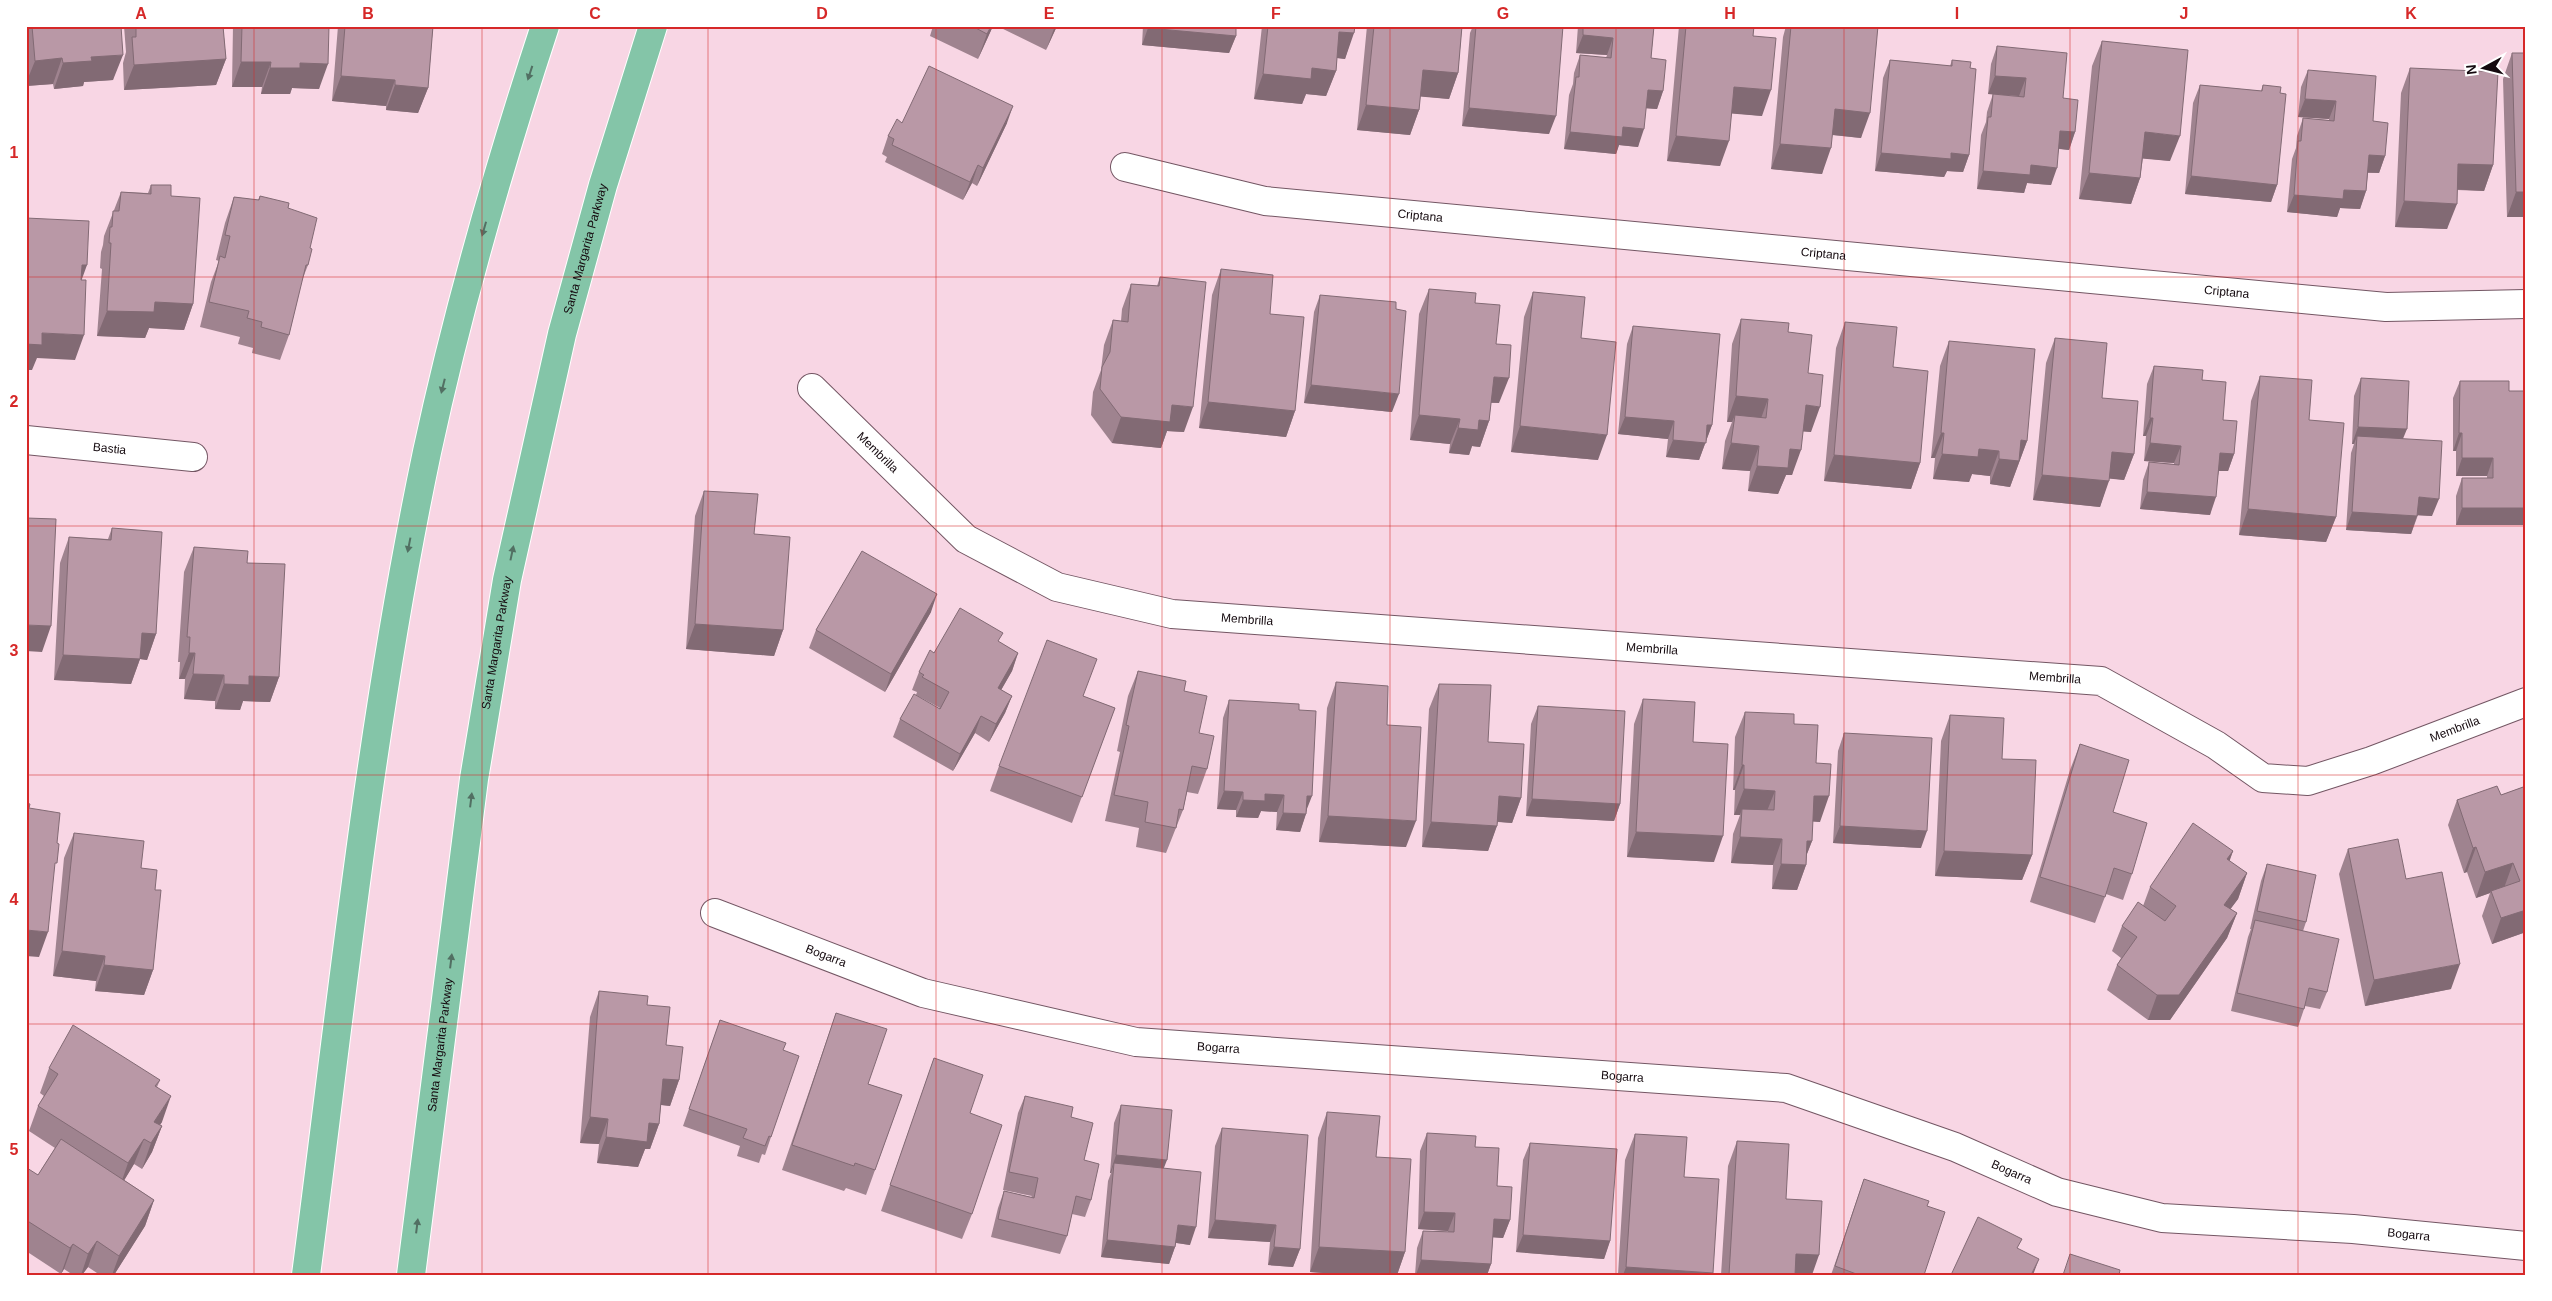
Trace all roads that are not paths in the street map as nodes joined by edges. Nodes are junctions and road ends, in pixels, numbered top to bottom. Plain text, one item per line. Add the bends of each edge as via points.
1 (545, 26) edge
2 (653, 26) edge
3 (1125, 168) dead end
4 (2526, 304) edge
5 (812, 388) dead end
6 (26, 440) edge
7 (193, 457) dead end
8 (2526, 702) edge
9 (715, 913) dead end
10 (2526, 1246) edge
11 (306, 1275) edge
12 (411, 1275) edge

1 -> 11 main road via 470,279 428,450 398,606 372,770
12 -> 2 main road, Santa Margarita Parkway via 474,779 507,580 562,334 603,185
3 - 4 street, Criptana via 1274,202 2386,307
5 - 8 street, Membrilla via 966,539 1057,587 1172,614 2101,681 2216,745 2263,778 2308,781 2371,761
6 - 7 street, Bastia
9 - 10 street, Bogarra via 923,994 1136,1042 1786,1088 1955,1148 2057,1192 2162,1218 2353,1229

